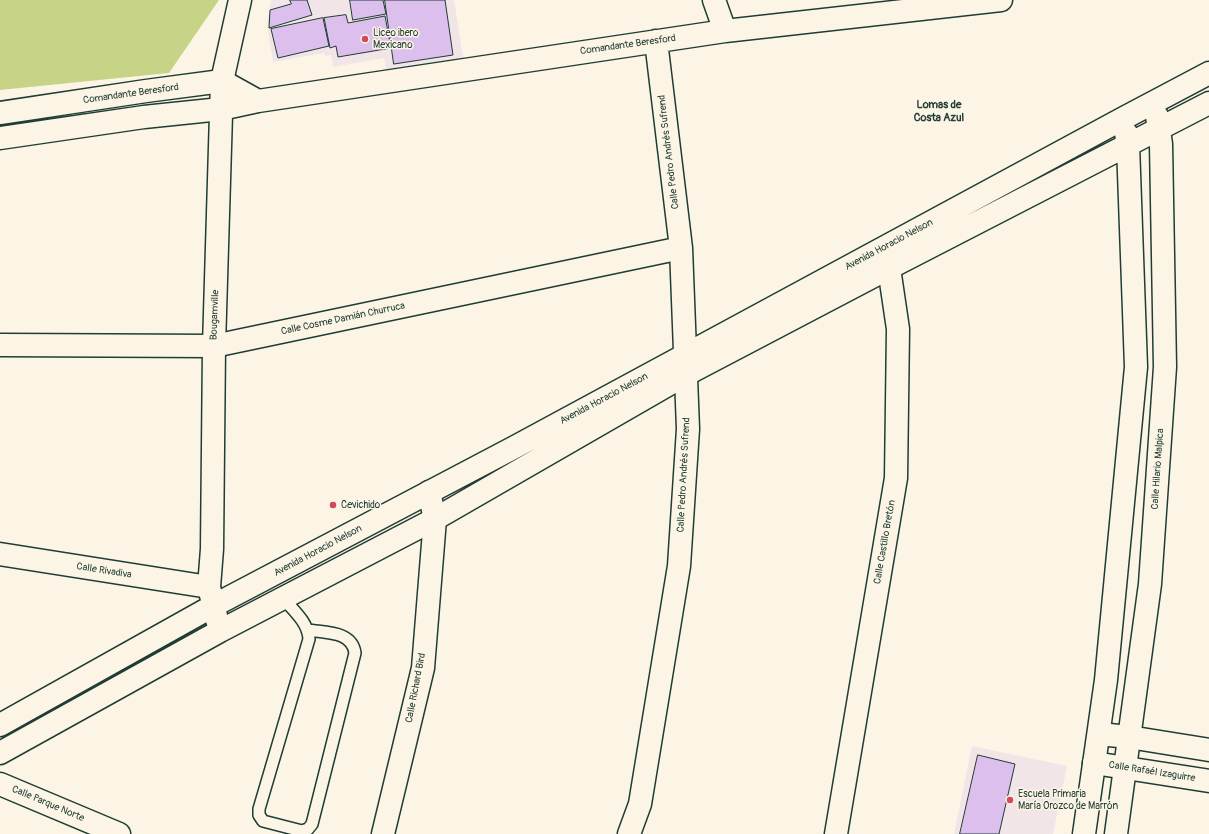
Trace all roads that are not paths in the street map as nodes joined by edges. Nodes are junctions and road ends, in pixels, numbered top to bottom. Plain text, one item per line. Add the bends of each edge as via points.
1 (240, 0) edge
2 (714, 0) edge
3 (1000, 0) edge
4 (725, 31) junction
5 (656, 41) junction
6 (1209, 73) edge
7 (222, 81) junction
8 (258, 101) junction
9 (1155, 101) junction
10 (1209, 103) edge
11 (221, 109) junction
12 (0, 113) edge
13 (1124, 118) junction
14 (1159, 129) junction
15 (0, 138) edge
16 (1128, 145) junction
17 (681, 248) junction
18 (885, 259) junction
19 (0, 344) edge
20 (214, 346) junction
21 (685, 365) junction
22 (429, 492) junction
23 (435, 519) junction
24 (0, 554) edge
25 (211, 596) junction
26 (283, 598) junction
27 (220, 630) junction
28 (308, 630) junction
29 (0, 725) edge
30 (1099, 734) junction
31 (1129, 737) junction
32 (1209, 750) edge
33 (0, 753) edge
34 (1094, 764) junction
35 (1125, 768) junction
36 (1209, 781) edge
37 (0, 784) edge
38 (113, 833) edge
39 (383, 834) edge
40 (629, 834) edge
41 (836, 834) edge
42 (1084, 834) edge
43 (1116, 834) edge

1 - 7 street, Bougamville
2 - 4 street
3 - 4 street, Comandante Beresford
4 - 5 street, Comandante Beresford
5 - 8 street, Comandante Beresford
5 - 17 street, Calle Pedro Andrés Sufrend
6 - 9 street, Avenida Horacio Nelson
7 - 8 street
7 - 11 street, Bougamville
7 - 12 street, Comandante Beresford
8 - 11 street, Comandante Beresford
9 - 13 street, Avenida Horacio Nelson
9 - 14 street, Calle Hilario Malpica
10 - 14 street, Avenida Horacio Nelson
11 - 15 street, Comandante Beresford via 144,117
11 - 20 street, Bougamville
13 - 16 street
13 - 18 street, Avenida Horacio Nelson
14 - 16 street, Avenida Horacio Nelson
14 - 31 street, Calle Hilario Malpica via 1165,367 1150,584
16 - 18 street, Avenida Horacio Nelson
16 - 30 street via 1136,368
17 - 20 street, Calle Cosme Damián Churruca
17 - 21 street, Calle Pedro Andrés Sufrend
18 - 21 street, Avenida Horacio Nelson
18 - 41 street, Calle Castillo Bretón via 898,329 896,478
19 - 20 street, Calle Cosme Damián Churruca
20 - 25 street, Bougamville
21 - 22 street, Avenida Horacio Nelson
21 - 23 street, Avenida Horacio Nelson
21 - 40 street, Calle Pedro Andrés Sufrend via 688,429 679,566 640,804
22 - 23 street, Calle Richard Bird
22 - 25 street, Avenida Horacio Nelson
23 - 26 street, Avenida Horacio Nelson
23 - 39 street, Calle Richard Bird via 423,668
24 - 25 street, Calle Rivadiva
25 - 27 street, Bougamville
25 - 29 street, Avenida Horacio Nelson
26 - 27 street, Avenida Horacio Nelson
26 - 28 lane
27 - 33 street, Avenida Horacio Nelson
28 - 28 lane via 309,639 259,808 262,821 302,831 312,824 355,653 354,646 347,638
30 - 31 street
30 - 34 street
31 - 32 street
31 - 35 street, Calle Hilario Malpica
34 - 35 street, Calle Rafaél Izaguirre
34 - 42 street
35 - 36 street, Calle Rafaél Izaguirre
35 - 43 street, Calle Hilario Malpica
37 - 38 street, Calle Parque Norte

